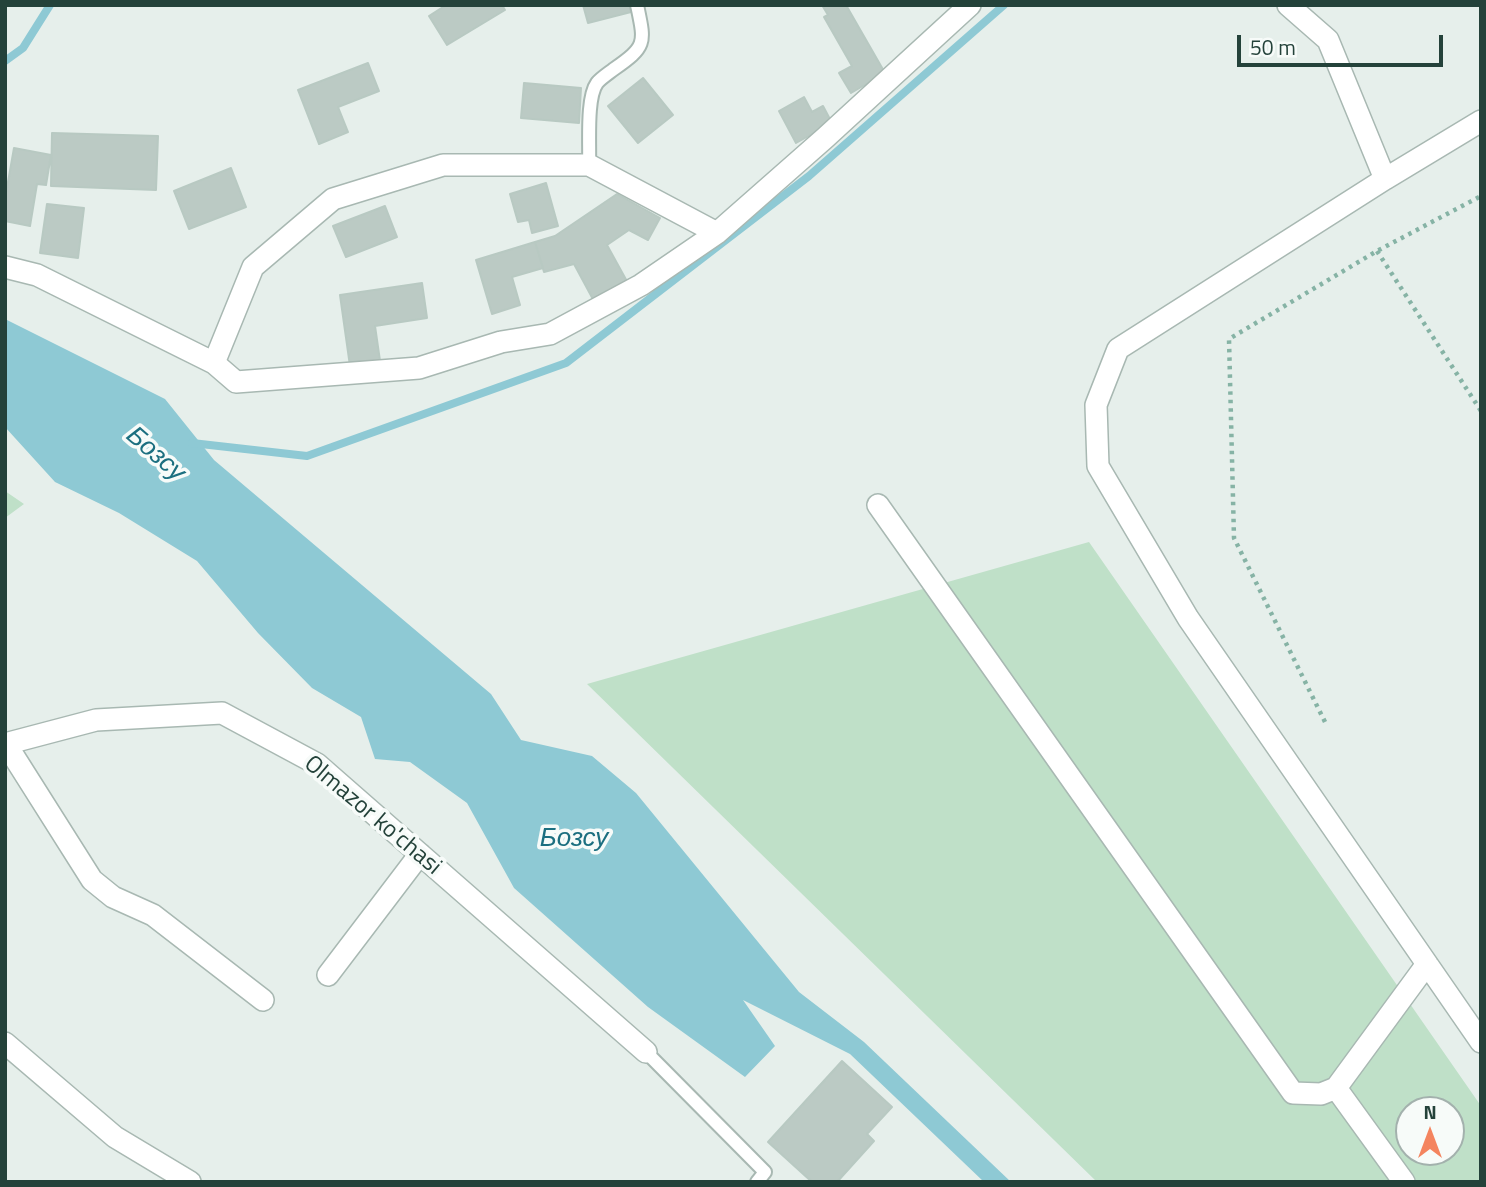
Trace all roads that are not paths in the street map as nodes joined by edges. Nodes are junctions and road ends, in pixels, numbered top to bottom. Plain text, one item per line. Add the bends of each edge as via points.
1 (636, 5) edge
2 (970, 5) edge
3 (1288, 5) edge
4 (1481, 121) edge
5 (589, 165) junction
6 (1385, 178) junction
7 (717, 233) junction
8 (5, 267) edge
9 (214, 363) junction
10 (878, 505) dead end
11 (6, 744) edge
12 (420, 854) junction
13 (1427, 964) junction
14 (328, 975) dead end
15 (262, 1000) dead end
16 (1481, 1042) edge
17 (5, 1043) edge
18 (646, 1052) joint
19 (1336, 1087) junction
20 (190, 1182) edge
21 (757, 1182) edge
22 (1404, 1182) edge

1 - 5 lane via 643,39 638,52 597,83 590,107
2 - 7 street
3 - 6 street via 1328,40
4 - 6 street
5 - 7 street
5 - 9 street via 443,165 332,199 253,267
6 - 13 street via 1118,349 1096,405 1098,466 1188,618
7 - 9 street via 641,285 550,334 501,342 419,369 236,382
8 - 9 street via 37,275
10 - 19 street via 1293,1093 1321,1094
11 - 12 street, Olmazor ko'chasi via 96,720 222,713 317,764
11 - 15 street via 92,880 113,897 153,915
12 - 14 street
12 - 18 street, Olmazor ko'chasi
13 - 16 street
13 - 19 street
17 - 20 street via 116,1137
18 - 21 lane via 765,1172
19 - 22 street

